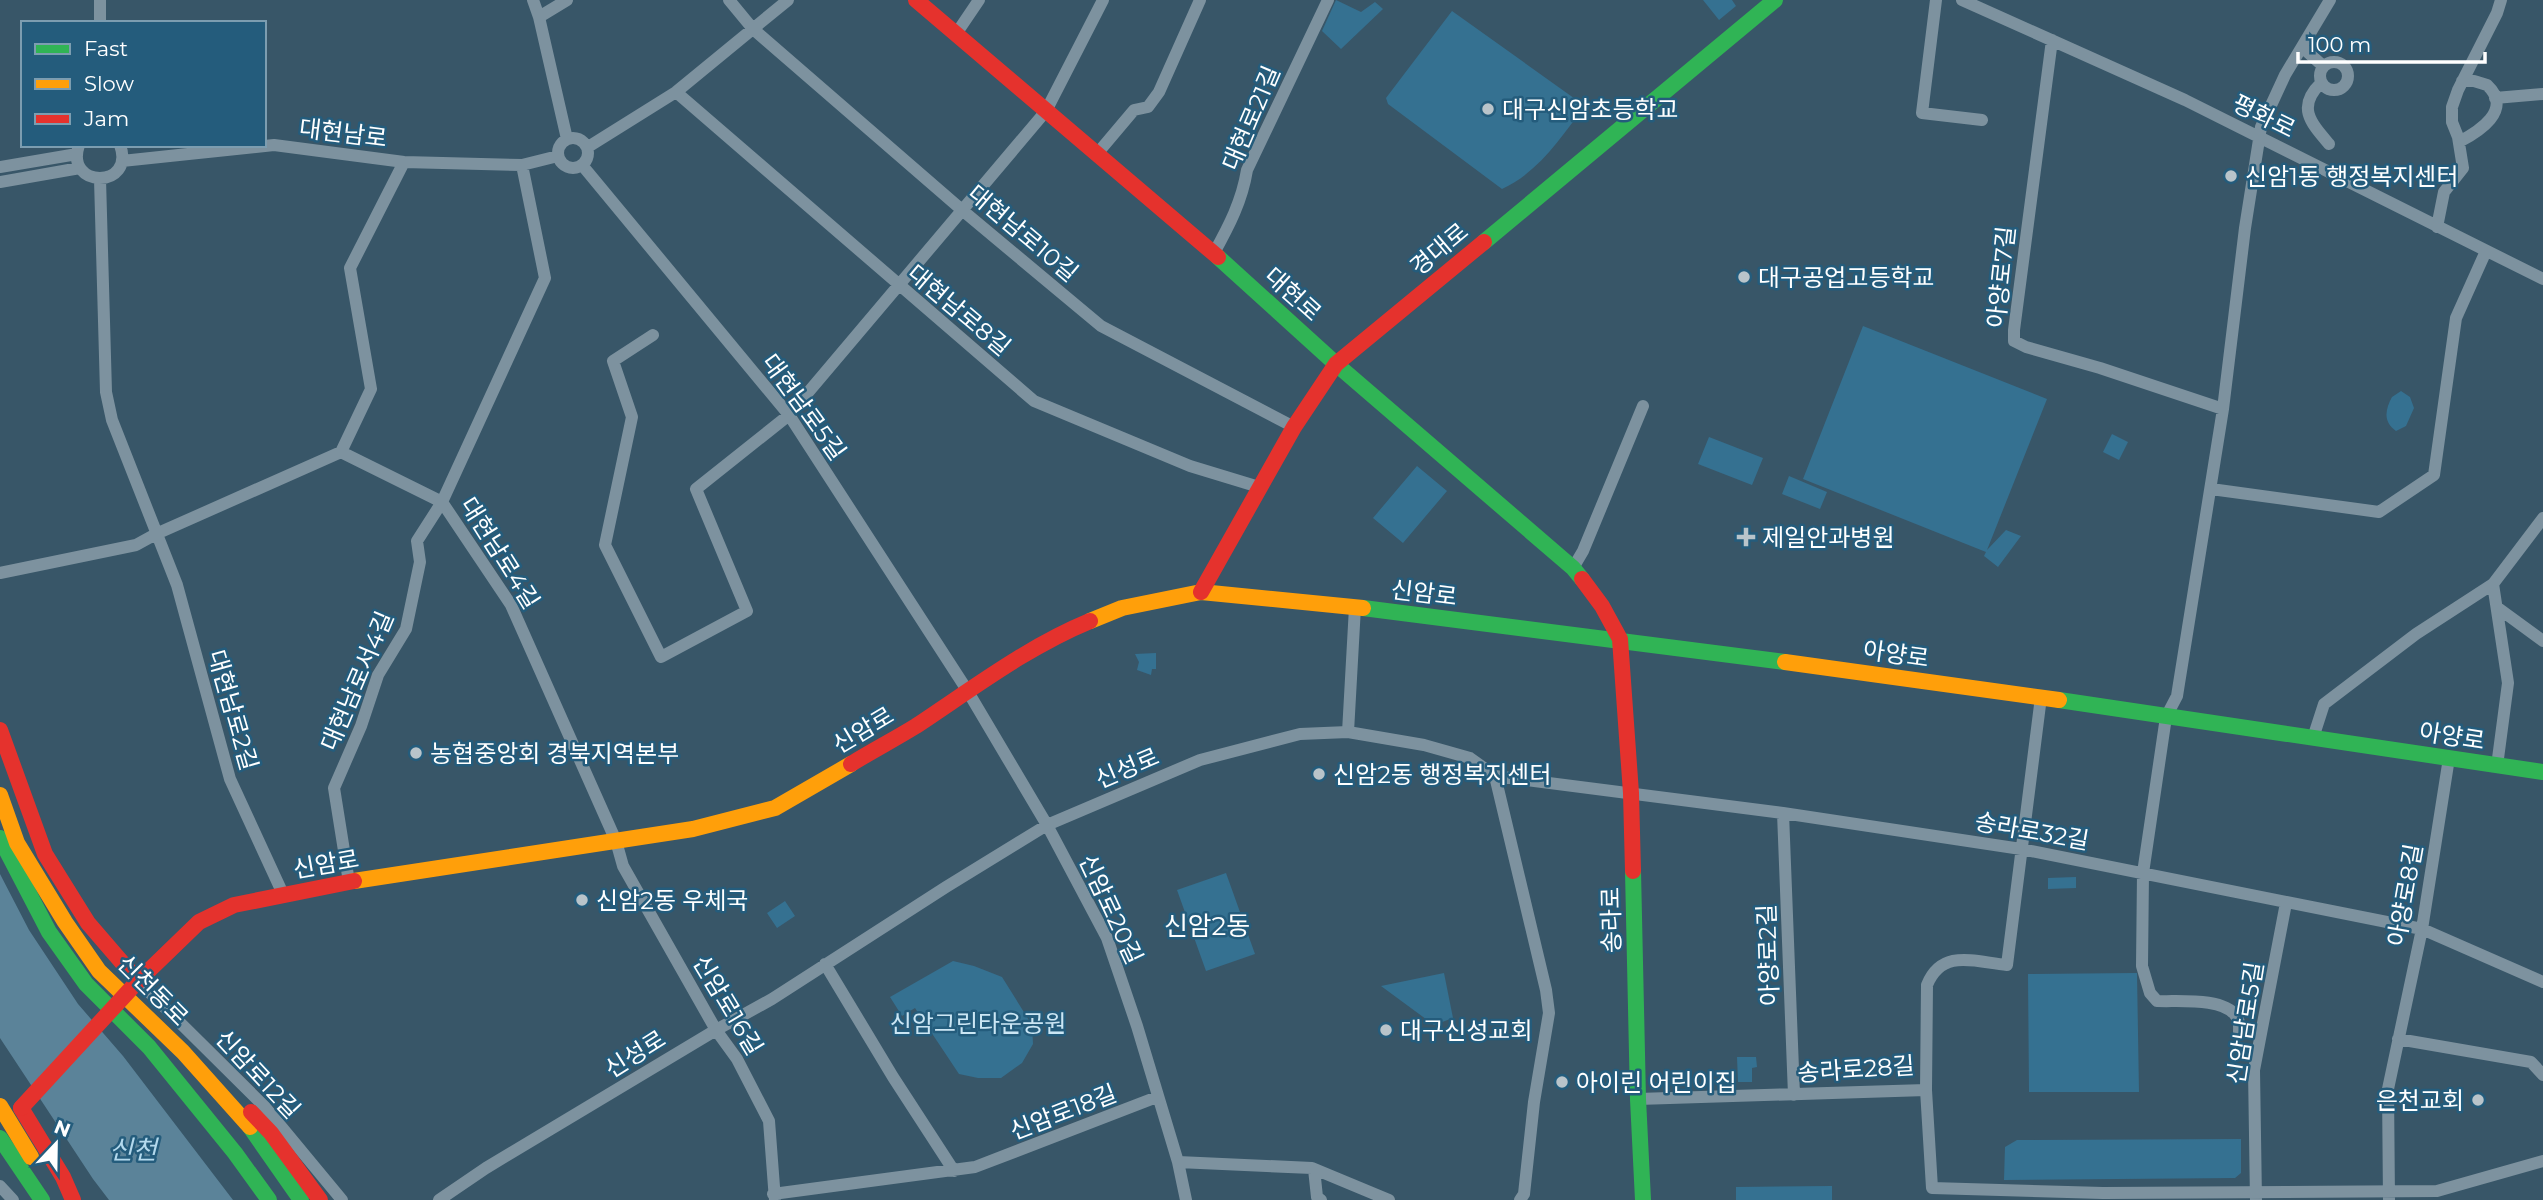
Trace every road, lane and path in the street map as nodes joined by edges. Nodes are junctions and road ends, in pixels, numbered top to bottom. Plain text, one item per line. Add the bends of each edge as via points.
1 (100, 0) edge
2 (533, 0) edge
3 (567, 0) edge
4 (729, 0) edge
5 (788, 0) edge
6 (916, 0) edge
7 (979, 0) edge
8 (1103, 0) edge
9 (1200, 0) edge
10 (1328, 0) edge
11 (1775, 0) edge
12 (1936, 0) edge
13 (1962, 0) edge
14 (2330, 0) edge
15 (2501, 0) edge
16 (539, 17) junction
17 (100, 21) edge
18 (753, 29) junction
19 (956, 34) junction
20 (2052, 40) junction
21 (2302, 47) junction
22 (2323, 66) junction
23 (2462, 82) junction
24 (2321, 83) junction
25 (676, 92) junction
26 (2543, 94) edge
27 (2496, 98) junction
28 (1046, 111) junction
29 (1982, 120) dead end
30 (2260, 138) junction
31 (567, 139) junction
32 (2459, 142) junction
33 (2329, 144) dead end
34 (266, 146) edge
35 (120, 147) edge
36 (255, 147) edge
37 (588, 147) junction
38 (78, 150) edge
39 (1096, 155) junction
40 (558, 156) junction
41 (122, 161) junction
42 (404, 162) junction
43 (522, 165) junction
44 (582, 165) junction
45 (0, 167) edge
46 (80, 168) junction
47 (100, 179) junction
48 (0, 182) edge
49 (962, 210) junction
50 (2437, 227) junction
51 (2486, 251) junction
52 (1214, 253) junction
53 (2543, 279) edge
54 (898, 286) junction
55 (653, 335) dead end
56 (1336, 364) junction
57 (1643, 406) dead end
58 (2223, 409) junction
59 (789, 415) junction
60 (1294, 427) junction
61 (341, 453) junction
62 (1259, 487) junction
63 (2211, 489) junction
64 (442, 502) junction
65 (2543, 518) edge
66 (156, 534) junction
67 (1573, 568) junction
68 (0, 573) edge
69 (2493, 584) junction
70 (1202, 592) junction
71 (1355, 607) junction
72 (2498, 608) junction
73 (1620, 639) junction
74 (2543, 641) edge
75 (967, 690) junction
76 (2041, 697) junction
77 (2166, 717) junction
78 (0, 730) edge
79 (1348, 732) junction
80 (2313, 738) junction
81 (2449, 758) junction
82 (2497, 766) junction
83 (2543, 772) edge
84 (1495, 776) junction
85 (1631, 793) junction
86 (0, 795) edge
87 (1783, 813) junction
88 (1047, 825) junction
89 (0, 838) edge
90 (616, 841) junction
91 (2021, 849) junction
92 (2143, 873) junction
93 (349, 882) junction
94 (283, 894) junction
95 (2286, 903) junction
96 (2422, 929) junction
97 (825, 964) junction
98 (138, 981) junction
99 (2543, 982) edge
100 (716, 1030) junction
101 (2239, 1032) dead end
102 (2398, 1038) junction
103 (183, 1052) junction
104 (2543, 1076) edge
105 (1926, 1090) junction
106 (1794, 1095) junction
107 (1157, 1097) junction
108 (1637, 1099) junction
109 (0, 1106) edge
110 (21, 1108) junction
111 (0, 1136) edge
112 (1178, 1162) junction
113 (2542, 1162) edge
114 (1314, 1169) junction
115 (954, 1171) junction
116 (0, 1186) edge
117 (2216, 1195) edge
118 (2389, 1195) edge
119 (2121, 1196) edge
120 (2255, 1196) edge
121 (774, 1197) edge
122 (13, 1200) edge
123 (42, 1200) edge
124 (61, 1200) edge
125 (73, 1200) edge
126 (270, 1200) edge
127 (301, 1200) edge
128 (320, 1200) edge
129 (342, 1200) edge
130 (439, 1200) edge
131 (1186, 1200) edge
132 (1321, 1200) edge
133 (1389, 1200) edge
134 (1520, 1200) edge
135 (1643, 1200) edge

1 - 17 street
2 - 16 street
3 - 16 street
4 - 18 street, 대현남로10길
5 - 18 street
6 - 19 main road, 대현로
7 - 19 street
8 - 28 street
9 - 39 street via 1159,92 1148,107 1135,110
10 - 52 street, 대현로21길 via 1247,170 1233,219
11 - 56 main road, 경대로
12 - 29 street via 1922,113
13 - 20 street, 평화로
14 - 21 street
15 - 23 street
16 - 31 street
18 - 25 street
18 - 49 street, 대현남로10길
19 - 28 main road, 대현로
20 - 30 street, 평화로
20 - 58 street, 아양로7길 via 2014,341
21 - 22 street
21 - 30 street via 2260,127
22 - 24 street
22 - 24 street via 2340,63 2347,69 2348,79 2335,90
23 - 27 street via 2487,85
23 - 32 street via 2452,107
24 - 33 street via 2307,108
25 - 37 street
25 - 54 street, 대현남로8길
26 - 27 street
27 - 32 street via 2489,123
28 - 39 main road, 대현로
28 - 49 street
30 - 50 street, 평화로
30 - 58 street
31 - 37 street via 576,138
31 - 40 street
32 - 50 street via 2463,168 2444,192
34 - 42 street, 대현남로
35 - 41 street
36 - 41 street, 대현남로
37 - 44 street
38 - 45 street
38 - 46 street
39 - 52 main road, 대현로
40 - 43 street, 대현남로
40 - 44 street via 568,167
41 - 47 street via 114,174
42 - 43 street, 대현남로
42 - 61 street via 350,268 371,389
43 - 64 street, 대현남로4길 via 545,278
44 - 59 street, 대현남로5길
46 - 47 street
46 - 48 street
47 - 66 street, 대현남로2길 via 106,392 112,420
49 - 54 street
49 - 60 street, 대현남로10길 via 1101,326
50 - 51 street, 평화로
51 - 53 street, 평화로
51 - 63 street via 2456,318 2434,475 2379,512
52 - 56 main road, 대현로
54 - 59 street
54 - 62 street, 대현남로8길 via 1034,401 1189,466
55 - 59 street via 613,361 632,417 605,545 661,657 747,611 696,489
56 - 60 main road, 경대로
56 - 67 main road, 대현로
57 - 67 street
58 - 63 street
59 - 75 street, 대현남로5길
60 - 62 main road, 경대로
61 - 64 street
61 - 66 street
62 - 70 main road, 경대로
63 - 77 street via 2177,696
64 - 90 street, 대현남로4길 via 511,605
64 - 93 street, 대현남로서4길 via 418,541 420,562 406,629 378,675 334,788
65 - 69 street
66 - 68 street via 136,545
66 - 94 street, 대현남로2길 via 177,585 230,779
67 - 73 main road, 대현로
69 - 72 street
69 - 80 street via 2416,634 2325,704
70 - 71 main road, 신암로
70 - 75 main road, 신암로 via 1122,608 1068,631
71 - 73 main road, 신암로
71 - 79 street
72 - 74 street
72 - 82 street via 2508,683
73 - 76 main road, 아양로
73 - 85 main road, 송라로
75 - 88 street, 신암로20길
75 - 90 main road, 신암로 via 775,808 693,829
76 - 77 main road, 아양로
76 - 91 street
77 - 80 main road, 아양로
77 - 92 street
78 - 98 main road via 45,854 88,923
79 - 84 street, 신성로 via 1470,758
79 - 88 street, 신성로 via 1300,734 1200,760
80 - 81 main road, 아양로
81 - 82 main road, 아양로
81 - 96 street, 아양로8길
82 - 83 main road, 아양로
84 - 85 street, 송라로32길
84 - 134 street via 1549,1013
85 - 87 street, 송라로32길
85 - 108 main road, 송라로
86 - 103 main road, 신천동로 via 17,843 72,932 100,971
87 - 91 street, 송라로32길
87 - 106 street, 아양로2길
88 - 97 street, 신성로
88 - 107 street, 신암로20길 via 1107,939
89 - 126 main road, 신천동로 via 50,932 86,984 149,1047
90 - 93 main road, 신암로
90 - 100 street, 신암로16길 via 623,866
91 - 92 street, 송라로32길
91 - 105 street, 송라로28길 via 2007,965 1950,960 1940,964 1927,985
92 - 95 street, 송라로32길
92 - 101 street via 2142,966 2150,993 2157,1002 2214,1003 2235,1013
93 - 94 main road, 신암로
94 - 98 main road, 신암로 via 234,905 200,922
95 - 96 street, 송라로32길
95 - 120 street, 신암남로5길 via 2254,1070
96 - 99 street, 송라로32길
96 - 102 street, 아양로8길
97 - 100 street, 신성로
97 - 115 street
98 - 110 main road, 신암로, bridge
98 - 129 street, 신암로12길 via 265,1107
100 - 121 street, 신암로16길 via 737,1059 769,1121
100 - 130 street, 신성로
102 - 104 street via 2531,1062
102 - 118 street, 아양로8길 via 2388,1089
103 - 127 main road, 신천동로 via 255,1133
103 - 128 main road via 271,1133
105 - 106 street, 송라로28길
105 - 119 street via 1932,1188
106 - 108 street, 송라로28길
107 - 112 street, 신암로20길
107 - 115 street, 신암로18길 via 984,1164
108 - 135 main road, 송라로
109 - 124 main road, bridge
110 - 111 main road, 신암로
110 - 125 main road
111 - 123 main road
112 - 114 street
112 - 131 street, 신암로20길
113 - 118 street via 2437,1191
114 - 132 street
114 - 133 street
115 - 121 street, 신암로18길
116 - 122 street
117 - 119 street
117 - 120 street
118 - 120 street

